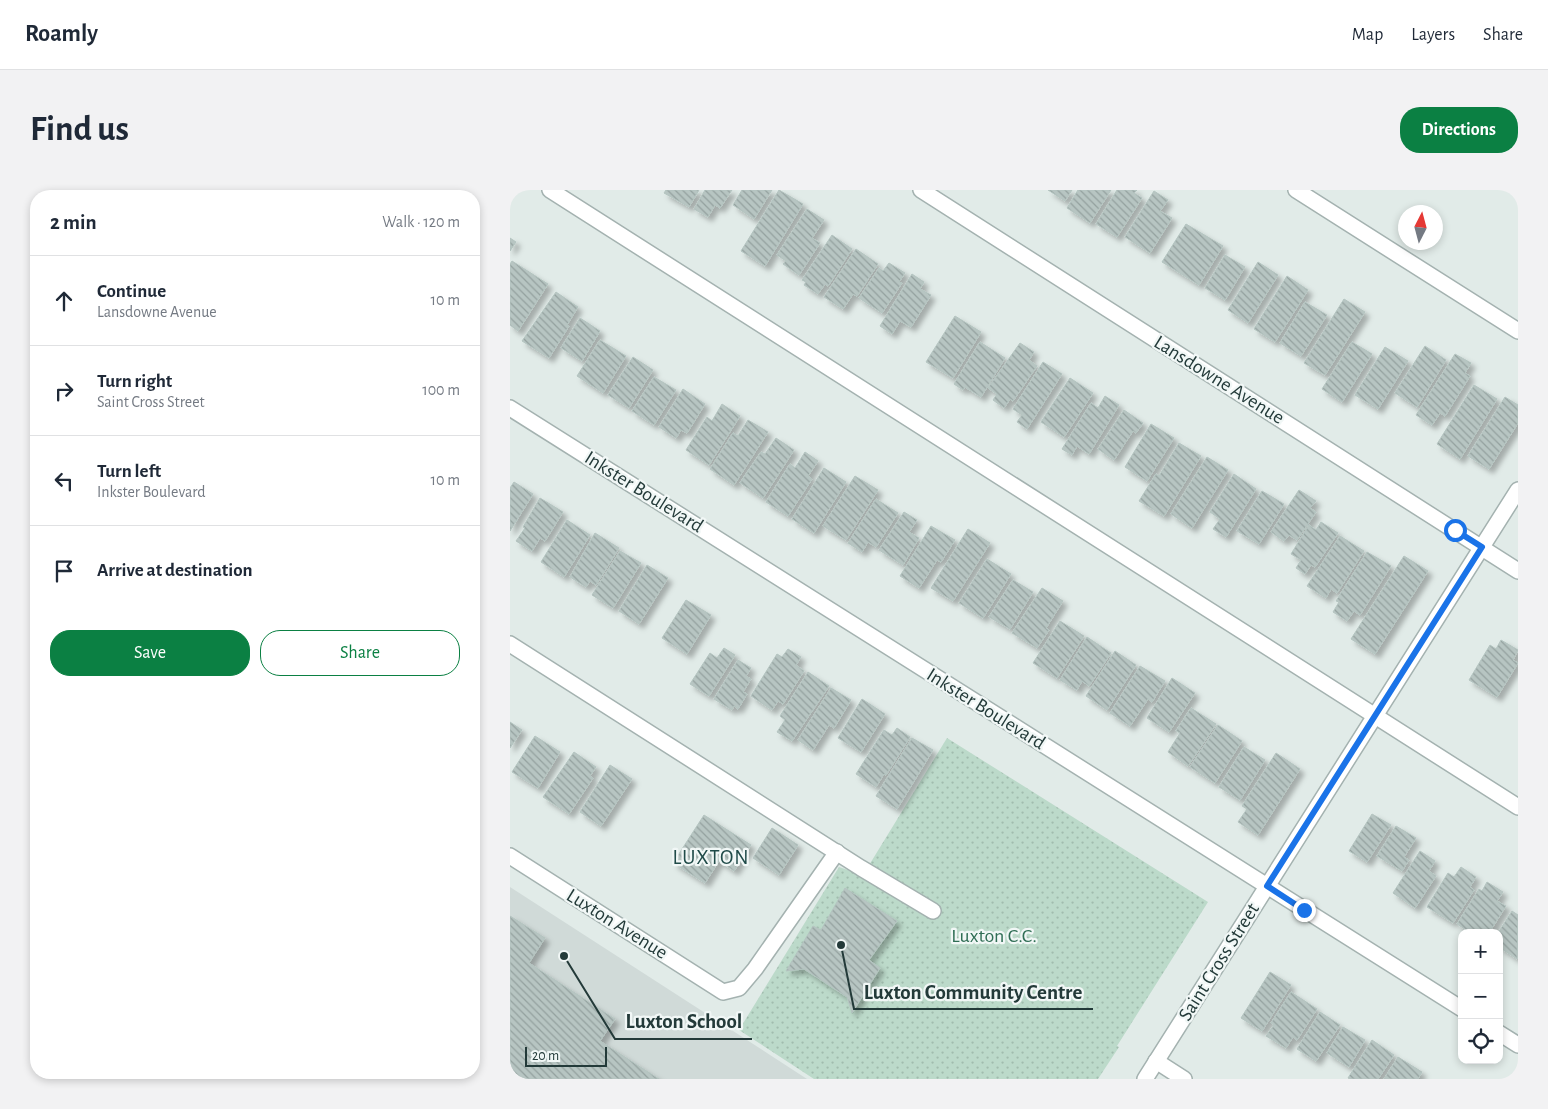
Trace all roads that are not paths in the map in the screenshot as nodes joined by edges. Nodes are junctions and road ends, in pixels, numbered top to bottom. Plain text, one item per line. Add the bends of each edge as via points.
1 (550, 190) edge
2 (920, 190) edge
3 (1296, 190) edge
4 (1518, 331) edge
5 (510, 408) edge
6 (1518, 490) edge
7 (1482, 547) junction
8 (1518, 570) edge
9 (510, 644) edge
10 (1375, 716) junction
11 (1518, 807) edge
12 (837, 852) junction
13 (510, 856) edge
14 (1267, 886) junction
15 (933, 912) dead end
16 (1458, 1006) edge
17 (1503, 1036) edge
18 (1518, 1045) edge
19 (1156, 1061) junction
20 (1145, 1079) edge
21 (1184, 1079) edge

1 - 10 street
2 - 7 street, Lansdowne Avenue
3 - 4 street
5 - 14 street, Inkster Boulevard
6 - 7 street, Saint Cross Street
7 - 8 street, Lansdowne Avenue
7 - 10 street, Saint Cross Street
9 - 12 street
10 - 11 street
10 - 14 street, Saint Cross Street
12 - 13 street, Luxton Avenue via 755,969 739,988 723,992
12 - 15 street
14 - 16 street, Inkster Boulevard
14 - 19 street, Saint Cross Street
17 - 18 street
19 - 20 street, Saint Cross Street
19 - 21 street

